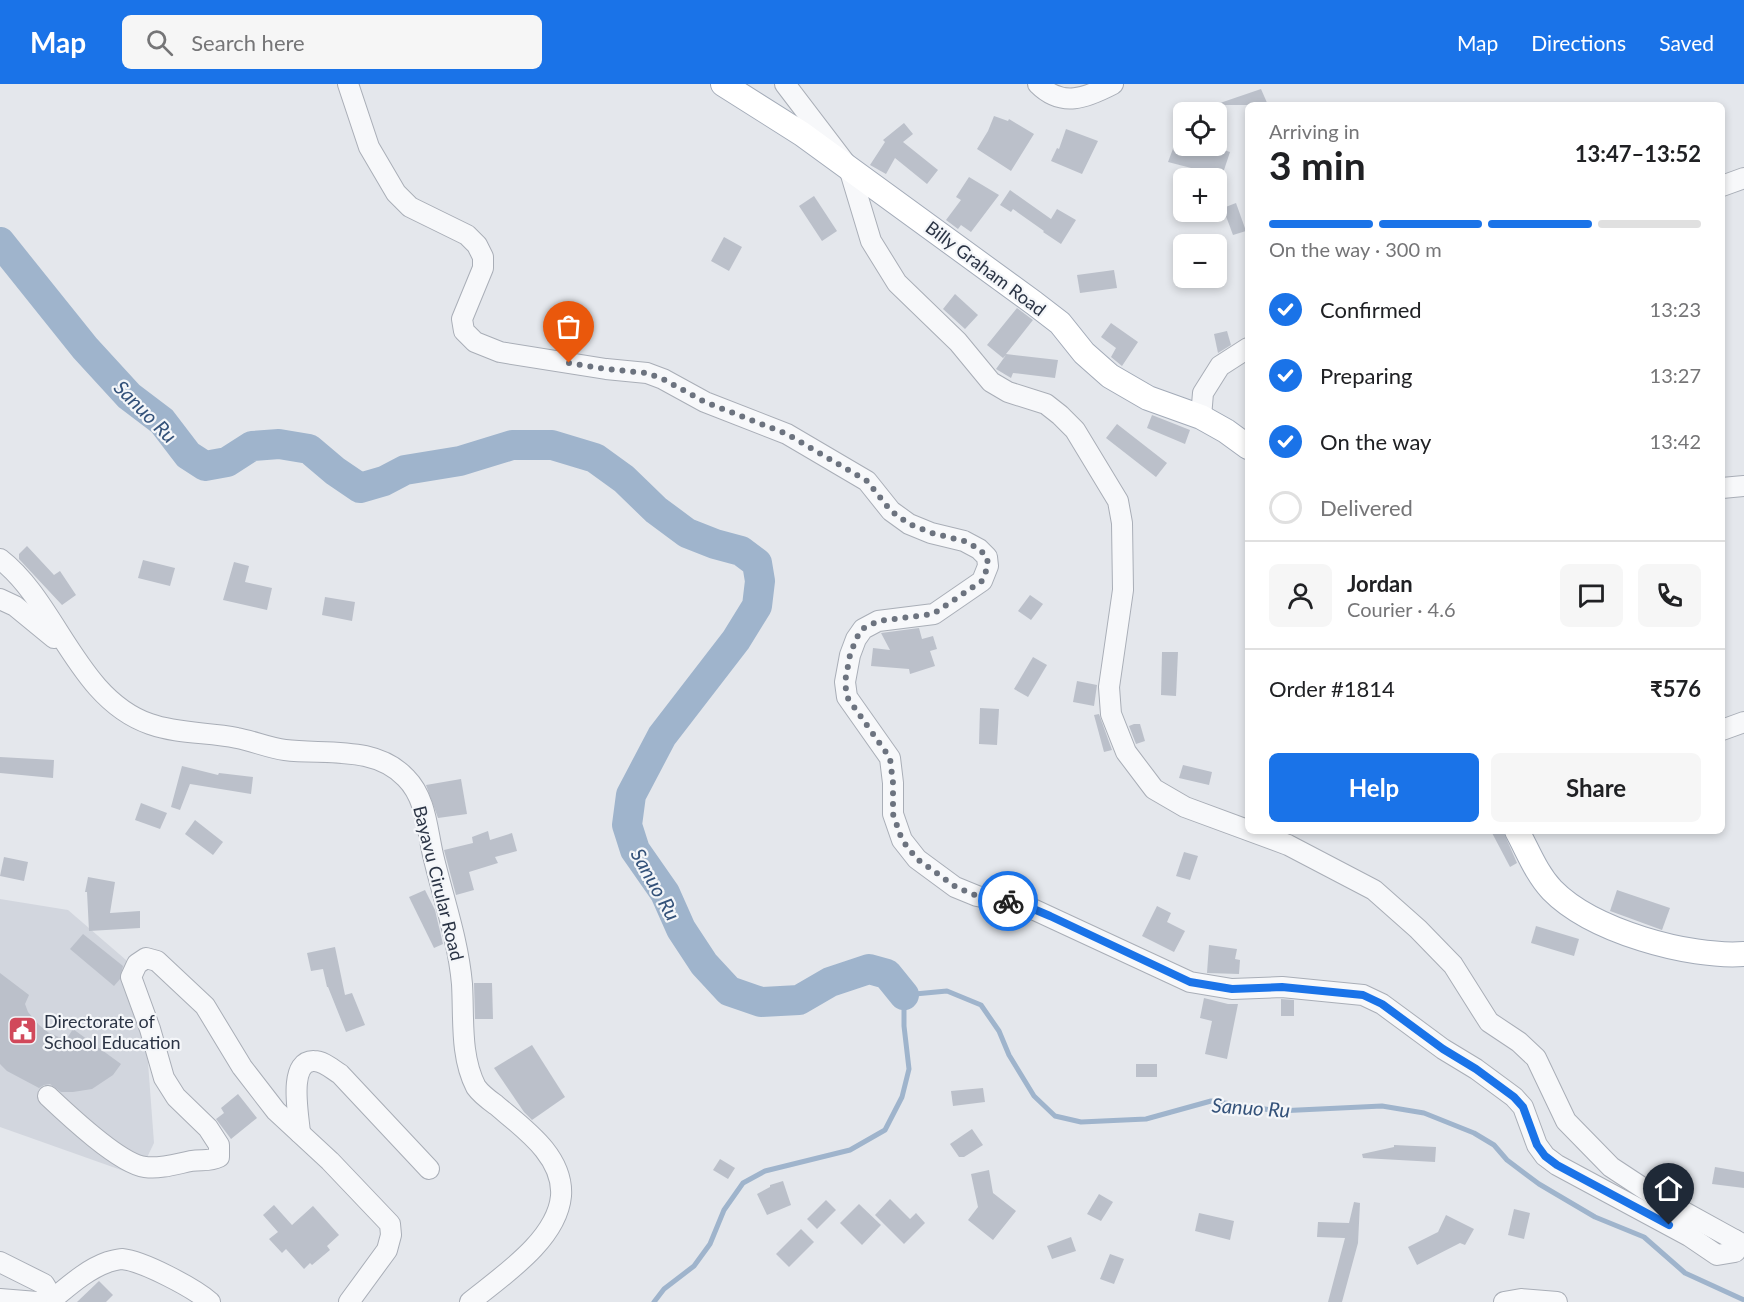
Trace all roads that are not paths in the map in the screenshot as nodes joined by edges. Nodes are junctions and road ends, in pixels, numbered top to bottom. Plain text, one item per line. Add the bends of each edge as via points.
1 (348, 84) edge
2 (723, 84) edge
3 (785, 84) edge
4 (1038, 84) edge
5 (1113, 84) edge
6 (849, 168) junction
7 (1744, 178) edge
8 (1725, 185) edge
9 (1245, 350) edge
10 (1201, 417) junction
11 (1245, 445) edge
12 (1744, 486) edge
13 (1725, 488) edge
14 (0, 559) edge
15 (0, 600) edge
16 (69, 650) junction
17 (1744, 722) edge
18 (1725, 729) edge
19 (1245, 829) edge
20 (1258, 834) edge
21 (1519, 834) edge
22 (1744, 954) edge
23 (48, 1096) dead end
24 (300, 1133) junction
25 (429, 1169) dead end
26 (1739, 1243) edge
27 (0, 1262) edge
28 (0, 1299) edge
29 (49, 1300) edge
30 (210, 1302) edge
31 (349, 1302) edge
32 (470, 1302) edge
33 (1504, 1302) edge
34 (1557, 1302) edge

1 - 26 street via 369,147 396,193 410,207 467,235 483,257 483,268 462,319 464,331 475,342 500,352 647,373 663,379 705,402 787,434 867,481 891,511 909,524 964,541 987,557 982,581 933,614 878,621 862,629 850,655 845,682 847,697 890,758 893,814 902,840 917,859 956,887 977,896 1024,905 1190,982 1232,989 1282,987 1363,995 1382,1004 1514,1097 1523,1107 1537,1145 1557,1165 1717,1255 1735,1252
2 - 6 main road, Billy Graham Road
3 - 6 street
4 - 5 street via 1059,98 1096,93
6 - 10 main road, Billy Graham Road via 1060,323 1084,353 1110,376 1148,398
6 - 19 street via 871,241 897,283 958,342 991,382 1046,404 1068,423 1118,501 1123,590 1109,687 1111,714 1126,752 1154,789 1185,807
7 - 8 street
9 - 10 street via 1220,366 1203,393
10 - 11 main road, Billy Graham Road
12 - 13 street
14 - 16 street, Bayavu Cirular Road via 31,591
15 - 16 street via 15,606
16 - 32 street, Bayavu Cirular Road via 109,699 130,716 151,725 239,738 283,750 334,752 379,760 405,776 415,789 424,809 455,938 470,1074 478,1090 546,1152 558,1174 561,1194 557,1216 545,1237
17 - 18 street
20 - 26 street via 1288,845 1374,890 1392,905 1446,957 1489,1022 1536,1058 1566,1121 1611,1167
21 - 22 main road via 1552,890 1587,914 1628,934 1658,943 1726,955
23 - 24 street via 77,1124 143,1167 219,1157 219,1145 208,1128 176,1097 164,1078 131,977 137,964 146,958 157,961 206,1006 242,1067 276,1111
24 - 25 street via 299,1070 305,1063 323,1063 340,1074
24 - 31 street via 390,1224 387,1250
27 - 29 street via 44,1284
28 - 29 street
29 - 30 street via 88,1272 122,1259 172,1279
33 - 34 street

